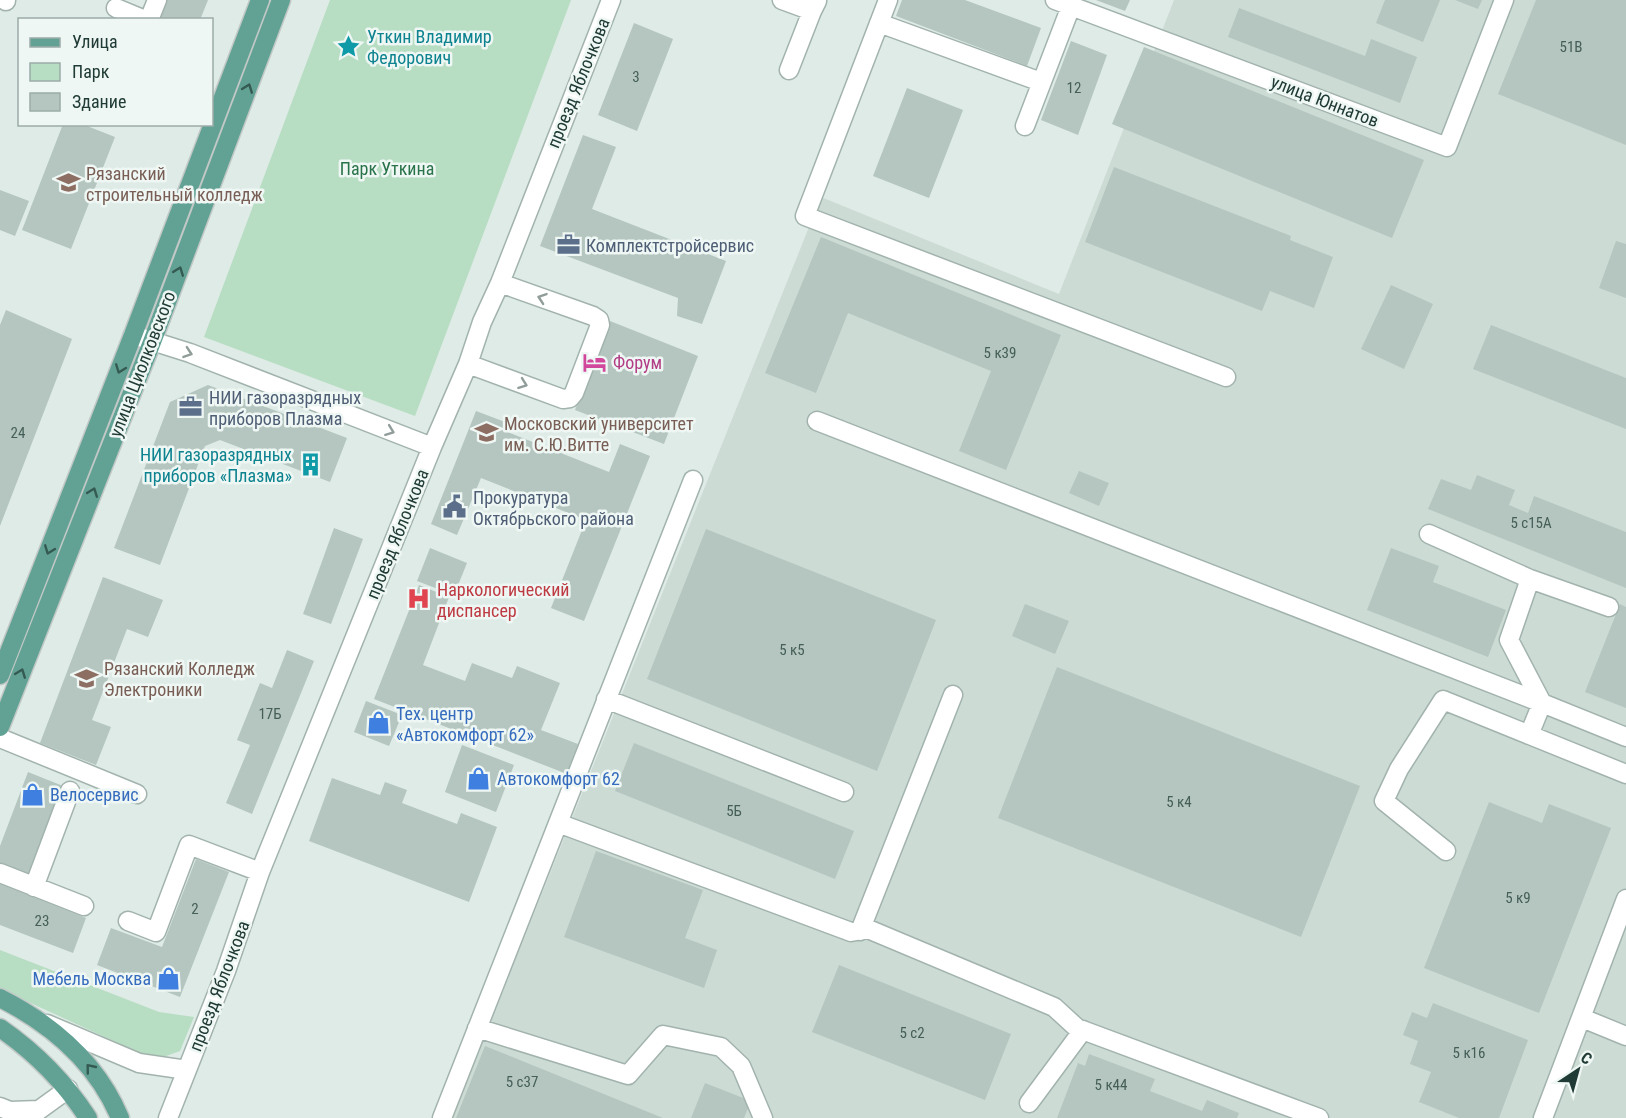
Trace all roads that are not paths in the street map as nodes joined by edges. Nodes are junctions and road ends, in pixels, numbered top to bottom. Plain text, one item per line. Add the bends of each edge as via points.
1 (157, 0) edge
2 (260, 0) edge
3 (281, 0) edge
4 (611, 0) edge
5 (782, 0) edge
6 (888, 0) edge
7 (1504, 0) edge
8 (1071, 4) edge
9 (815, 5) edge
10 (116, 8) dead end
11 (142, 18) edge
12 (148, 18) edge
13 (879, 23) junction
14 (789, 70) dead end
15 (1041, 81) junction
16 (213, 124) edge
17 (212, 126) edge
18 (1024, 126) dead end
19 (500, 283) junction
20 (133, 335) junction
21 (152, 342) junction
22 (468, 364) junction
23 (1226, 377) dead end
24 (818, 421) dead end
25 (432, 447) junction
26 (693, 480) dead end
27 (1429, 534) dead end
28 (1530, 579) junction
29 (1609, 608) dead end
30 (0, 675) edge
31 (952, 695) dead end
32 (606, 699) junction
33 (1542, 703) junction
34 (0, 728) edge
35 (1529, 735) junction
36 (1626, 737) edge
37 (0, 738) edge
38 (1626, 774) edge
39 (70, 791) dead end
40 (844, 792) dead end
41 (137, 794) dead end
42 (558, 822) junction
43 (1446, 851) dead end
44 (260, 872) junction
45 (0, 873) edge
46 (34, 887) junction
47 (1626, 899) edge
48 (84, 906) dead end
49 (128, 921) dead end
50 (860, 931) junction
51 (0, 998) edge
52 (1582, 1018) junction
53 (39, 1021) junction
54 (0, 1028) edge
55 (477, 1028) junction
56 (1083, 1030) junction
57 (1626, 1036) edge
58 (187, 1070) junction
59 (68, 1089) junction
60 (1029, 1103) dead end
61 (0, 1107) edge
62 (88, 1118) edge
63 (120, 1118) edge
64 (168, 1118) edge
65 (442, 1118) edge
66 (763, 1118) edge
67 (1319, 1118) edge
68 (1543, 1118) edge

1 - 12 street
2 - 16 main road, улица Циолковского
21 -> 3 main road, улица Циолковского
4 - 19 street, проезд Яблочкова
5 - 9 street
6 - 13 street
7 - 8 street, улица Юннатов via 1447,147
8 - 15 street
9 - 14 street
10 - 11 street
13 - 15 street
13 - 23 street via 805,216
15 - 18 street
17 - 20 main road, улица Циолковского
19 - 22 street, проезд Яблочкова
22 -> 19 street via 564,399 574,393 599,320
20 - 21 street
20 -> 30 main road, улица Циолковского
21 -> 25 street
34 -> 21 main road, улица Циолковского
22 - 25 street, проезд Яблочкова
24 - 33 street
25 - 44 street, проезд Яблочкова
26 - 32 street
27 - 28 street
28 - 29 street
28 - 33 street via 1509,640
31 - 50 street
32 - 40 street
32 - 42 street
33 - 35 street
33 - 36 street
35 - 38 street
35 - 43 street via 1443,700 1384,801
37 - 41 street
39 - 46 street
42 - 50 street via 851,932
42 - 55 street
44 - 49 street via 189,845 156,932
44 - 58 street, проезд Яблочкова
45 - 46 street
46 - 48 street
47 - 52 street
50 - 56 street via 868,929 1054,1006
51 - 53 main road, проезд Яблочкова
52 - 57 street
52 - 68 street
53 - 58 street, проезд Яблочкова via 139,1063
63 -> 53 main road, проезд Яблочкова via 93,1070
54 - 59 main road via 45,1064
55 - 65 street
55 - 66 street via 628,1075 663,1035 721,1047 741,1066
56 - 60 street
56 - 67 street
58 - 64 street, проезд Яблочкова
59 - 61 street via 39,1110 10,1111
59 - 62 main road

